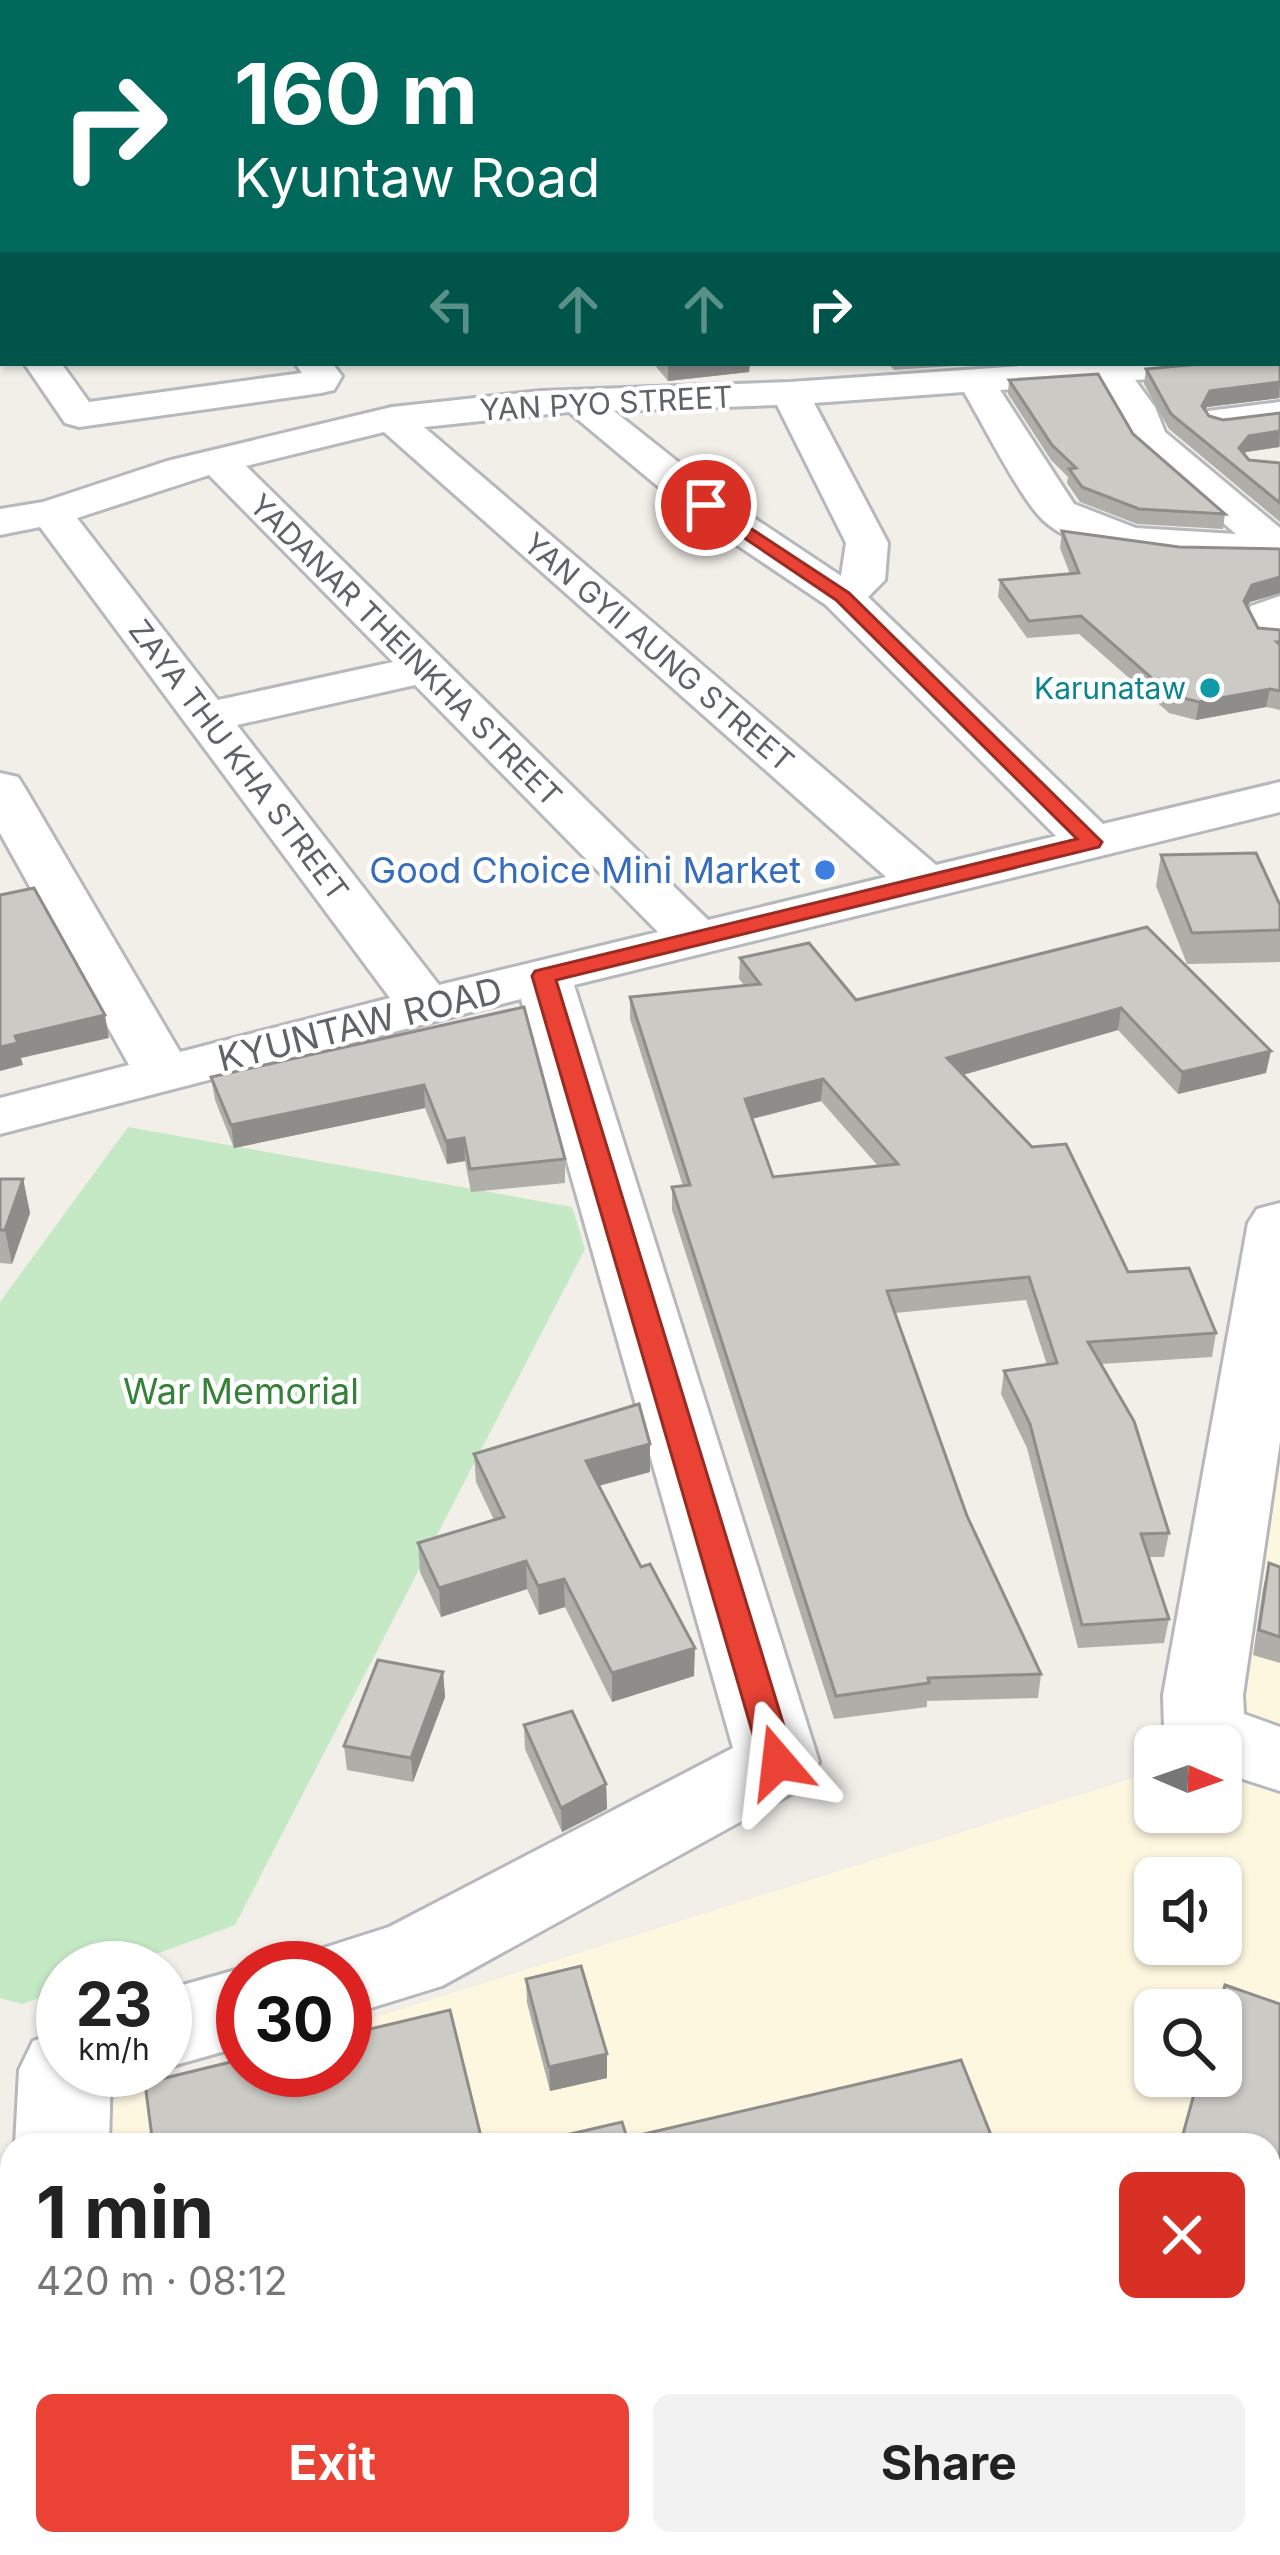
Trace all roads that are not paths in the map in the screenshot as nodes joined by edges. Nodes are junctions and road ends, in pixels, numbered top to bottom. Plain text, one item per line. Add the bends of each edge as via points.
1 (44, 366) edge
2 (217, 366) edge
3 (315, 366) edge
4 (516, 366) edge
5 (1182, 366) edge
6 (1036, 369) edge
7 (1109, 371) junction
8 (831, 376) edge
9 (975, 380) junction
10 (776, 383) edge
11 (1271, 388) edge
12 (238, 395) junction
13 (560, 401) junction
14 (392, 419) junction
15 (1222, 419) edge
16 (218, 461) junction
17 (51, 513) junction
18 (0, 522) edge
19 (1277, 547) edge
20 (842, 596) junction
21 (424, 669) junction
22 (207, 717) junction
23 (0, 788) edge
24 (1280, 797) edge
25 (1226, 810) junction
26 (1280, 841) edge
27 (1092, 842) junction
28 (926, 884) junction
29 (696, 939) junction
30 (543, 976) junction
31 (428, 1008) junction
32 (164, 1074) junction
33 (0, 1116) edge
34 (1280, 1223) edge
35 (1280, 1759) edge
36 (372, 1970) edge
37 (64, 2097) edge
38 (62, 2133) edge

1 - 12 street via 79,415
2 - 12 street
3 - 12 street via 321,382
4 - 13 street
5 - 7 street, YAN PYO STREET
6 - 7 street, YAN PYO STREET
6 - 9 street, YAN PYO STREET
7 - 19 street via 1148,436
8 - 9 street, YAN PYO STREET
8 - 10 street, YAN PYO STREET
9 - 19 street via 1059,513 1081,526 1133,540
10 - 13 street, YAN PYO STREET
10 - 20 street via 867,543 863,580
11 - 15 street
13 - 14 street, YAN PYO STREET
13 - 20 street
14 - 16 street, YAN PYO STREET
14 - 28 street, YAN GYII AUNG STREET
16 - 17 street, YAN PYO STREET
16 - 21 street, YADANAR THEINKHA STREET
17 - 18 street, YAN PYO STREET
17 - 22 street, ZAYA THU KHA STREET
20 - 27 street
21 - 22 street
21 - 29 street, YADANAR THEINKHA STREET
22 - 31 street, ZAYA THU KHA STREET
23 - 32 street
24 - 25 street, KYUNTAW ROAD
25 - 26 street
25 - 27 street, KYUNTAW ROAD
27 - 28 street, KYUNTAW ROAD
28 - 29 street, KYUNTAW ROAD
29 - 30 street, KYUNTAW ROAD
30 - 31 street, KYUNTAW ROAD
30 - 36 street via 778,1762 411,1959
31 - 32 street, KYUNTAW ROAD
32 - 33 street, KYUNTAW ROAD
34 - 35 street via 1203,1695 1204,1728
37 - 38 street

